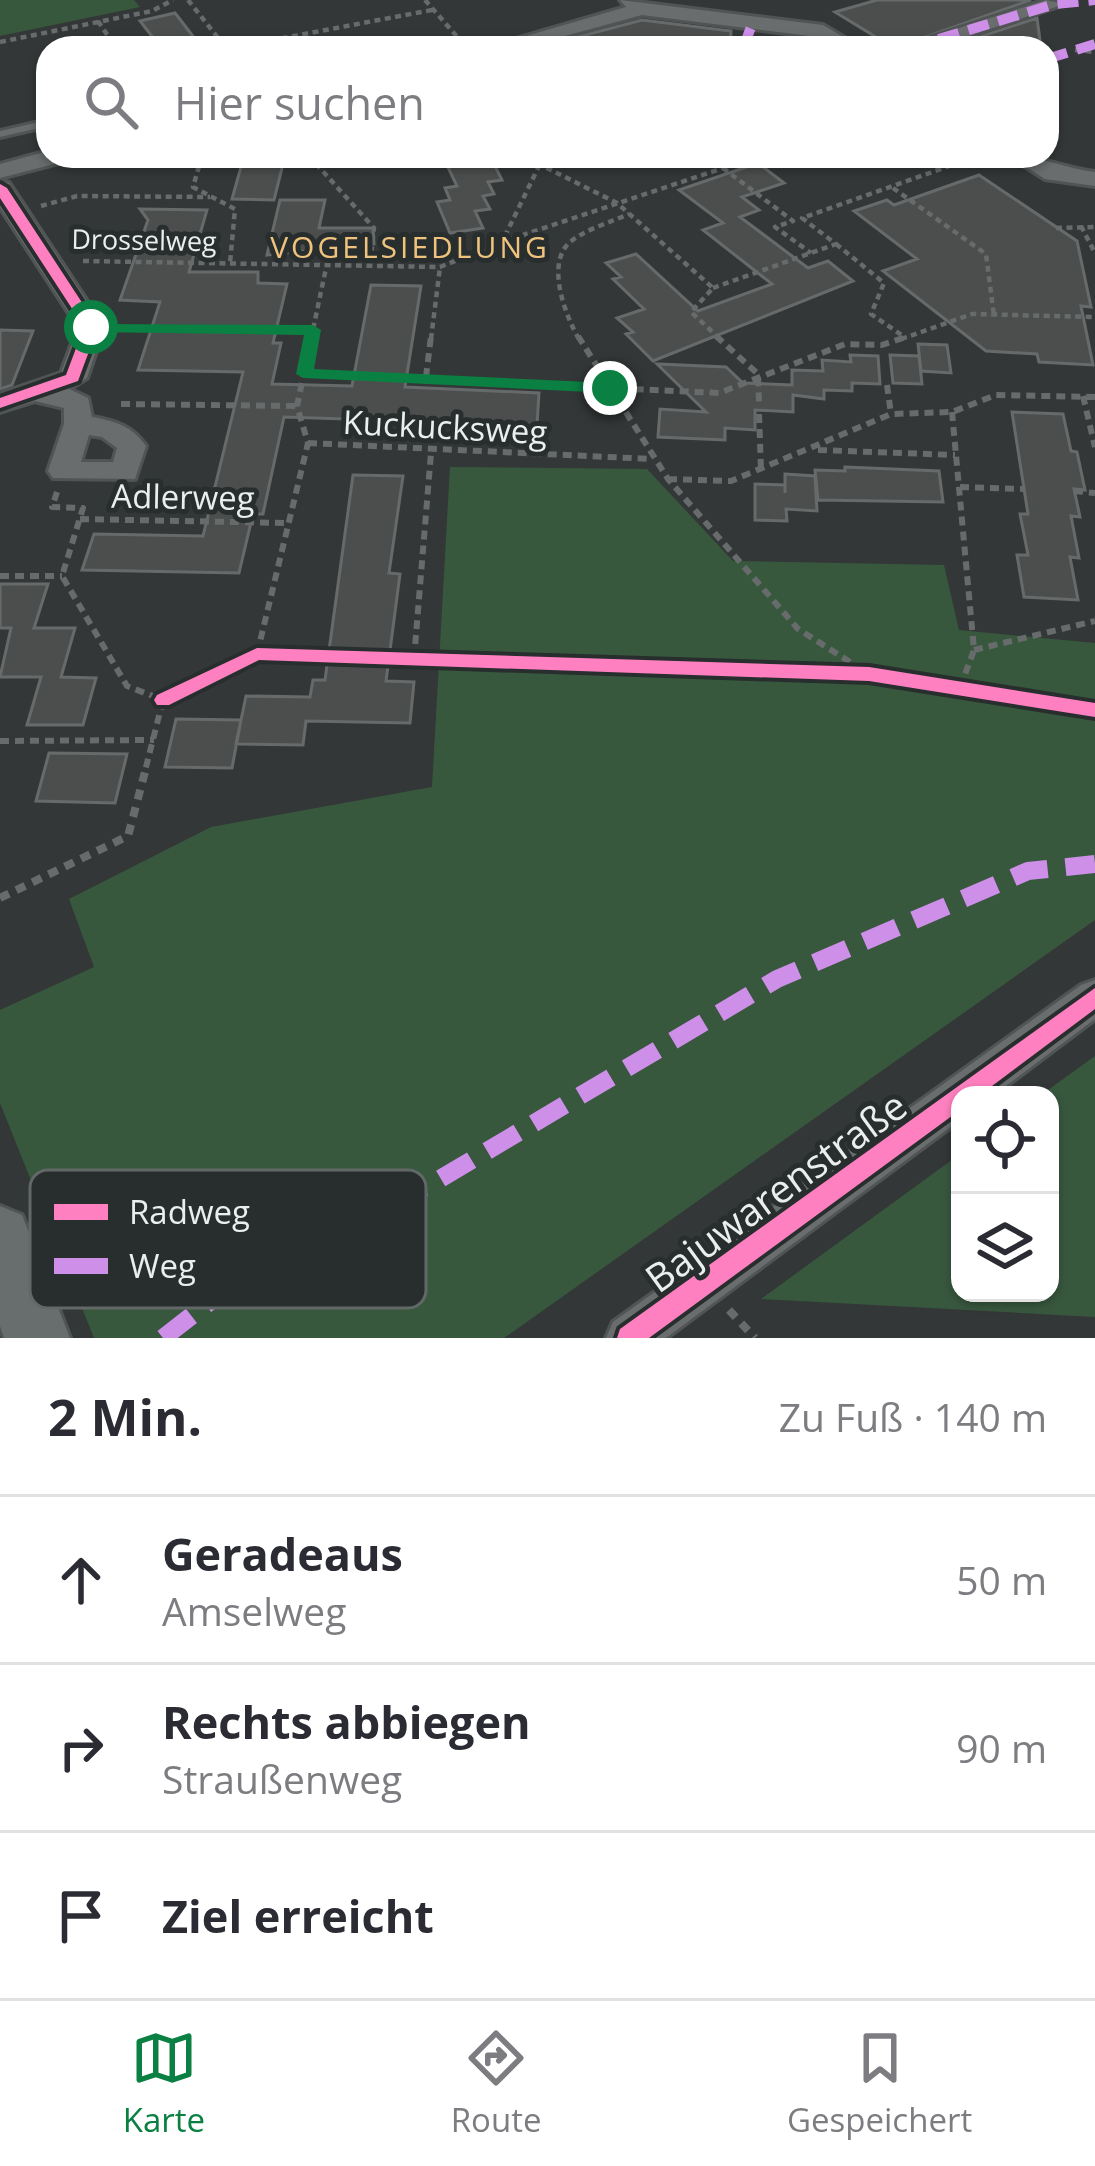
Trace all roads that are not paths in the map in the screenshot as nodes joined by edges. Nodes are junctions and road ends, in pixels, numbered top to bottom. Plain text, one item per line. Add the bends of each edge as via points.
1 (636, 4) edge
2 (1055, 4) dead end
3 (753, 22) junction
4 (534, 36) edge
5 (748, 36) edge
6 (831, 36) edge
7 (948, 36) edge
8 (36, 126) edge
9 (0, 134) edge
10 (36, 162) edge
11 (1043, 168) edge
12 (0, 171) edge
13 (1095, 179) edge
14 (0, 188) edge
15 (33, 392) junction
16 (0, 403) edge
17 (78, 414) junction
18 (1095, 997) edge
19 (975, 1086) edge
20 (951, 1104) edge
21 (0, 1236) edge
22 (37, 1338) edge
23 (629, 1338) edge

1 - 3 street
1 - 4 street
2 - 7 street
3 - 5 street
3 - 6 street
8 - 9 lane
10 - 12 street
11 - 13 street
14 - 15 street via 91,327 73,378
15 - 16 street
15 - 17 street via 60,395
17 - 17 street via 132,446 125,472 63,471
18 - 19 street, Bajuwarenstraße
20 - 23 street, Bajuwarenstraße
21 - 22 street

